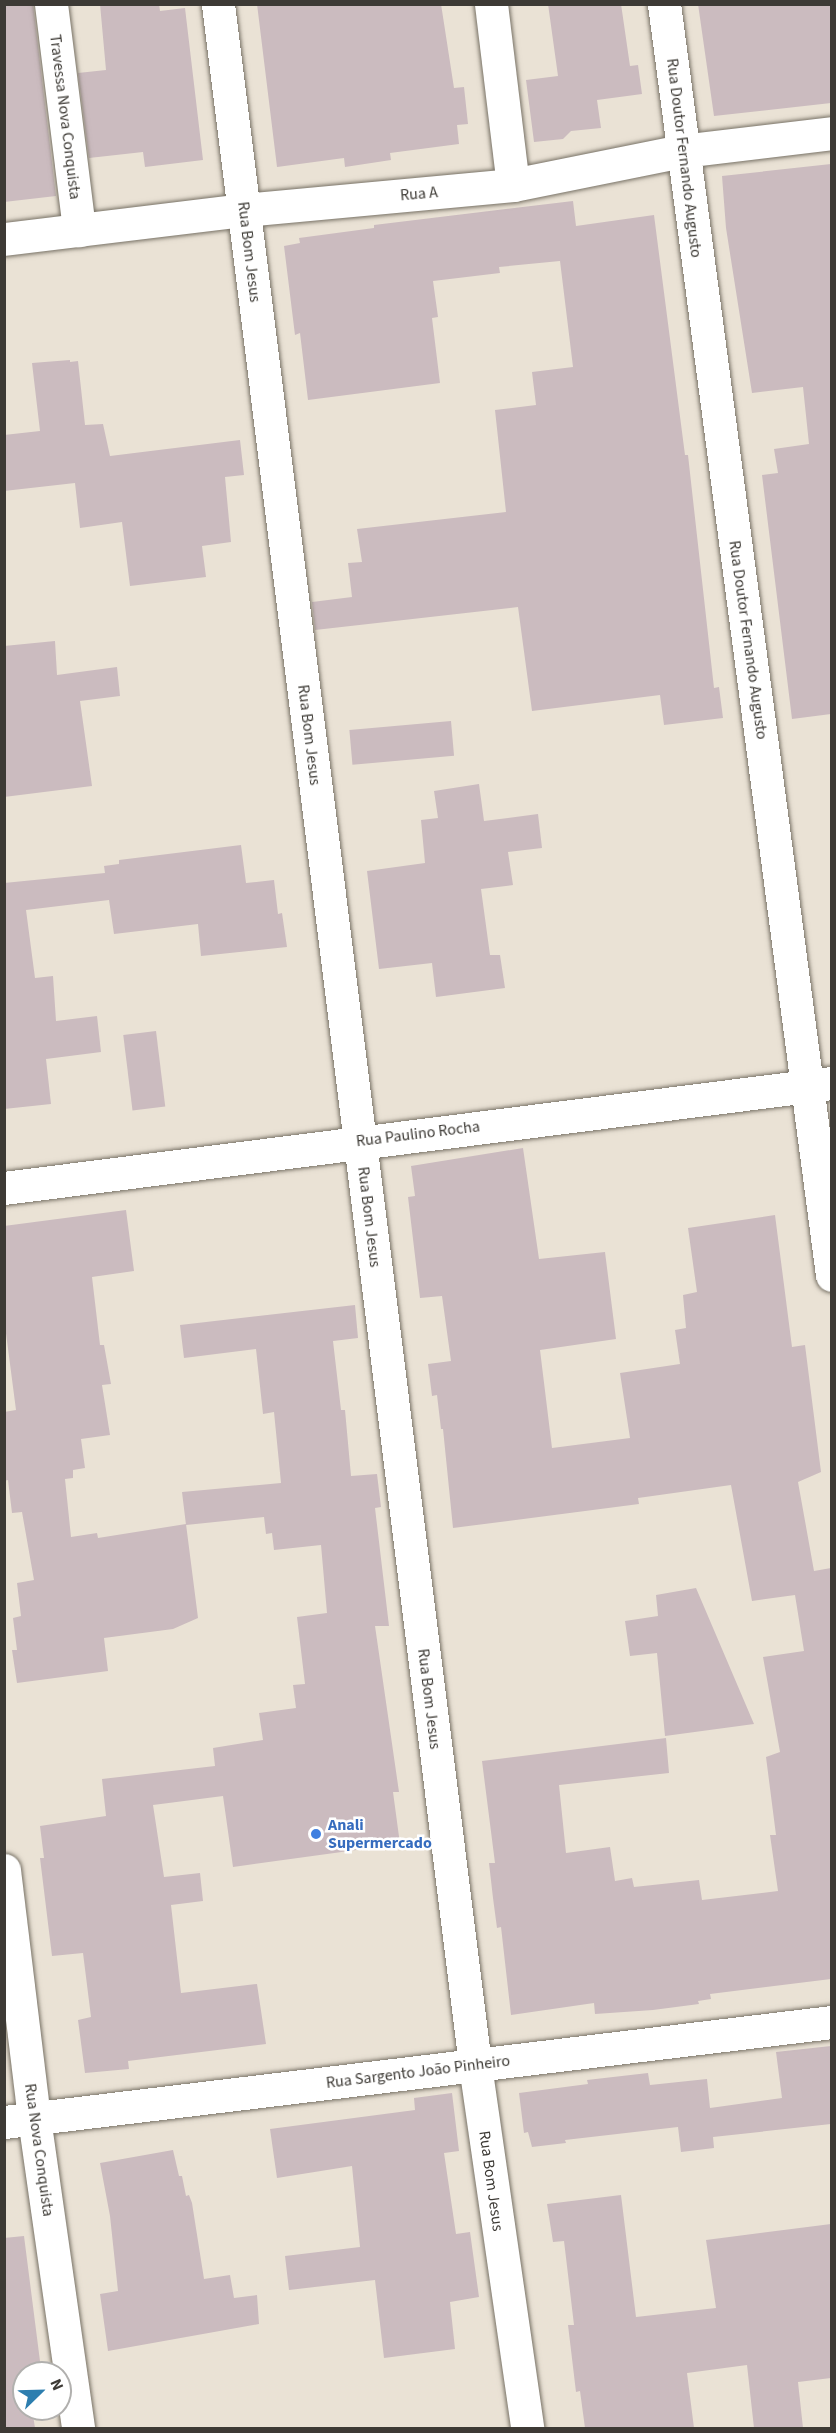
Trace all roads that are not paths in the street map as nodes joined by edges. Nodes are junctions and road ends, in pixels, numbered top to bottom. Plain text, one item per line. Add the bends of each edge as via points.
1 (51, 4) edge
2 (218, 4) edge
3 (491, 4) edge
4 (664, 4) edge
5 (831, 133) edge
6 (682, 152) junction
7 (513, 185) junction
8 (244, 210) junction
9 (80, 230) junction
10 (4, 239) edge
11 (819, 1085) edge
12 (360, 1141) junction
13 (4, 1188) edge
14 (831, 1275) edge
15 (4, 1870) edge
16 (831, 2022) edge
17 (475, 2065) junction
18 (20, 2120) edge
19 (78, 2428) edge
20 (527, 2428) edge

1 - 9 street, Travessa Nova Conquista
2 - 8 street, Rua Bom Jesus
3 - 7 street
4 - 6 street, Rua Doutor Fernando Augusto
5 - 6 street, Rua A
6 - 7 street, Rua A
6 - 11 street, Rua Doutor Fernando Augusto
7 - 8 street, Rua A
8 - 9 street, Rua A
8 - 12 street, Rua Bom Jesus
9 - 10 street, Rua A
11 - 12 street, Rua Paulino Rocha
11 - 14 street, Rua Doutor Fernando Augusto
12 - 13 street, Rua Paulino Rocha
12 - 17 street, Rua Bom Jesus
15 - 18 street, Rua Nova Conquista
16 - 17 street, Rua Sargento João Pinheiro
17 - 18 street, Rua Sargento João Pinheiro
17 - 20 street, Rua Bom Jesus
18 - 19 street, Rua Nova Conquista

